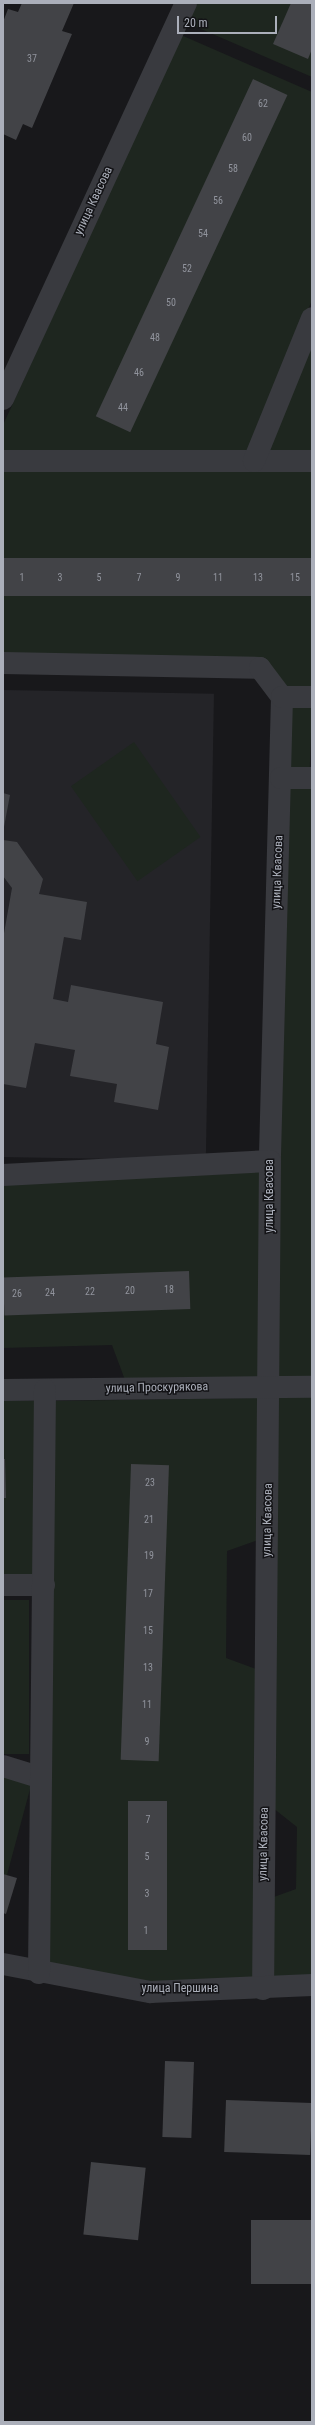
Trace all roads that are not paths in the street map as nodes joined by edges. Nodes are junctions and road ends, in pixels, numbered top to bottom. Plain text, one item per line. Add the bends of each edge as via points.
1 (186, 3) edge
2 (312, 318) edge
3 (3, 399) edge
4 (3, 461) edge
5 (254, 461) junction
6 (312, 461) edge
7 (3, 663) edge
8 (282, 697) junction
9 (312, 697) edge
10 (281, 778) junction
11 (312, 778) edge
12 (270, 1161) junction
13 (3, 1175) edge
14 (269, 1387) junction
15 (312, 1387) edge
16 (3, 1390) edge
17 (45, 1390) junction
18 (3, 1585) edge
19 (44, 1585) junction
20 (3, 1766) edge
21 (40, 1777) junction
22 (3, 1964) edge
23 (39, 1973) junction
24 (312, 1985) edge
25 (263, 1989) junction

1 - 3 street, улица Квасова
2 - 5 street
4 - 5 street
5 - 6 street
7 - 8 street via 260,668
8 - 9 street
8 - 10 street, улица Квасова
10 - 11 street
10 - 12 street, улица Квасова
12 - 13 street
12 - 14 street, улица Квасова
14 - 15 street, улица Проскурякова
14 - 17 street, улица Проскурякова
14 - 25 street, улица Квасова
16 - 17 street, улица Проскурякова
17 - 19 street
18 - 19 street
19 - 21 street
20 - 21 street
21 - 23 street
22 - 23 street, улица Першина
23 - 25 street, улица Першина via 150,1992
24 - 25 street, улица Першина

